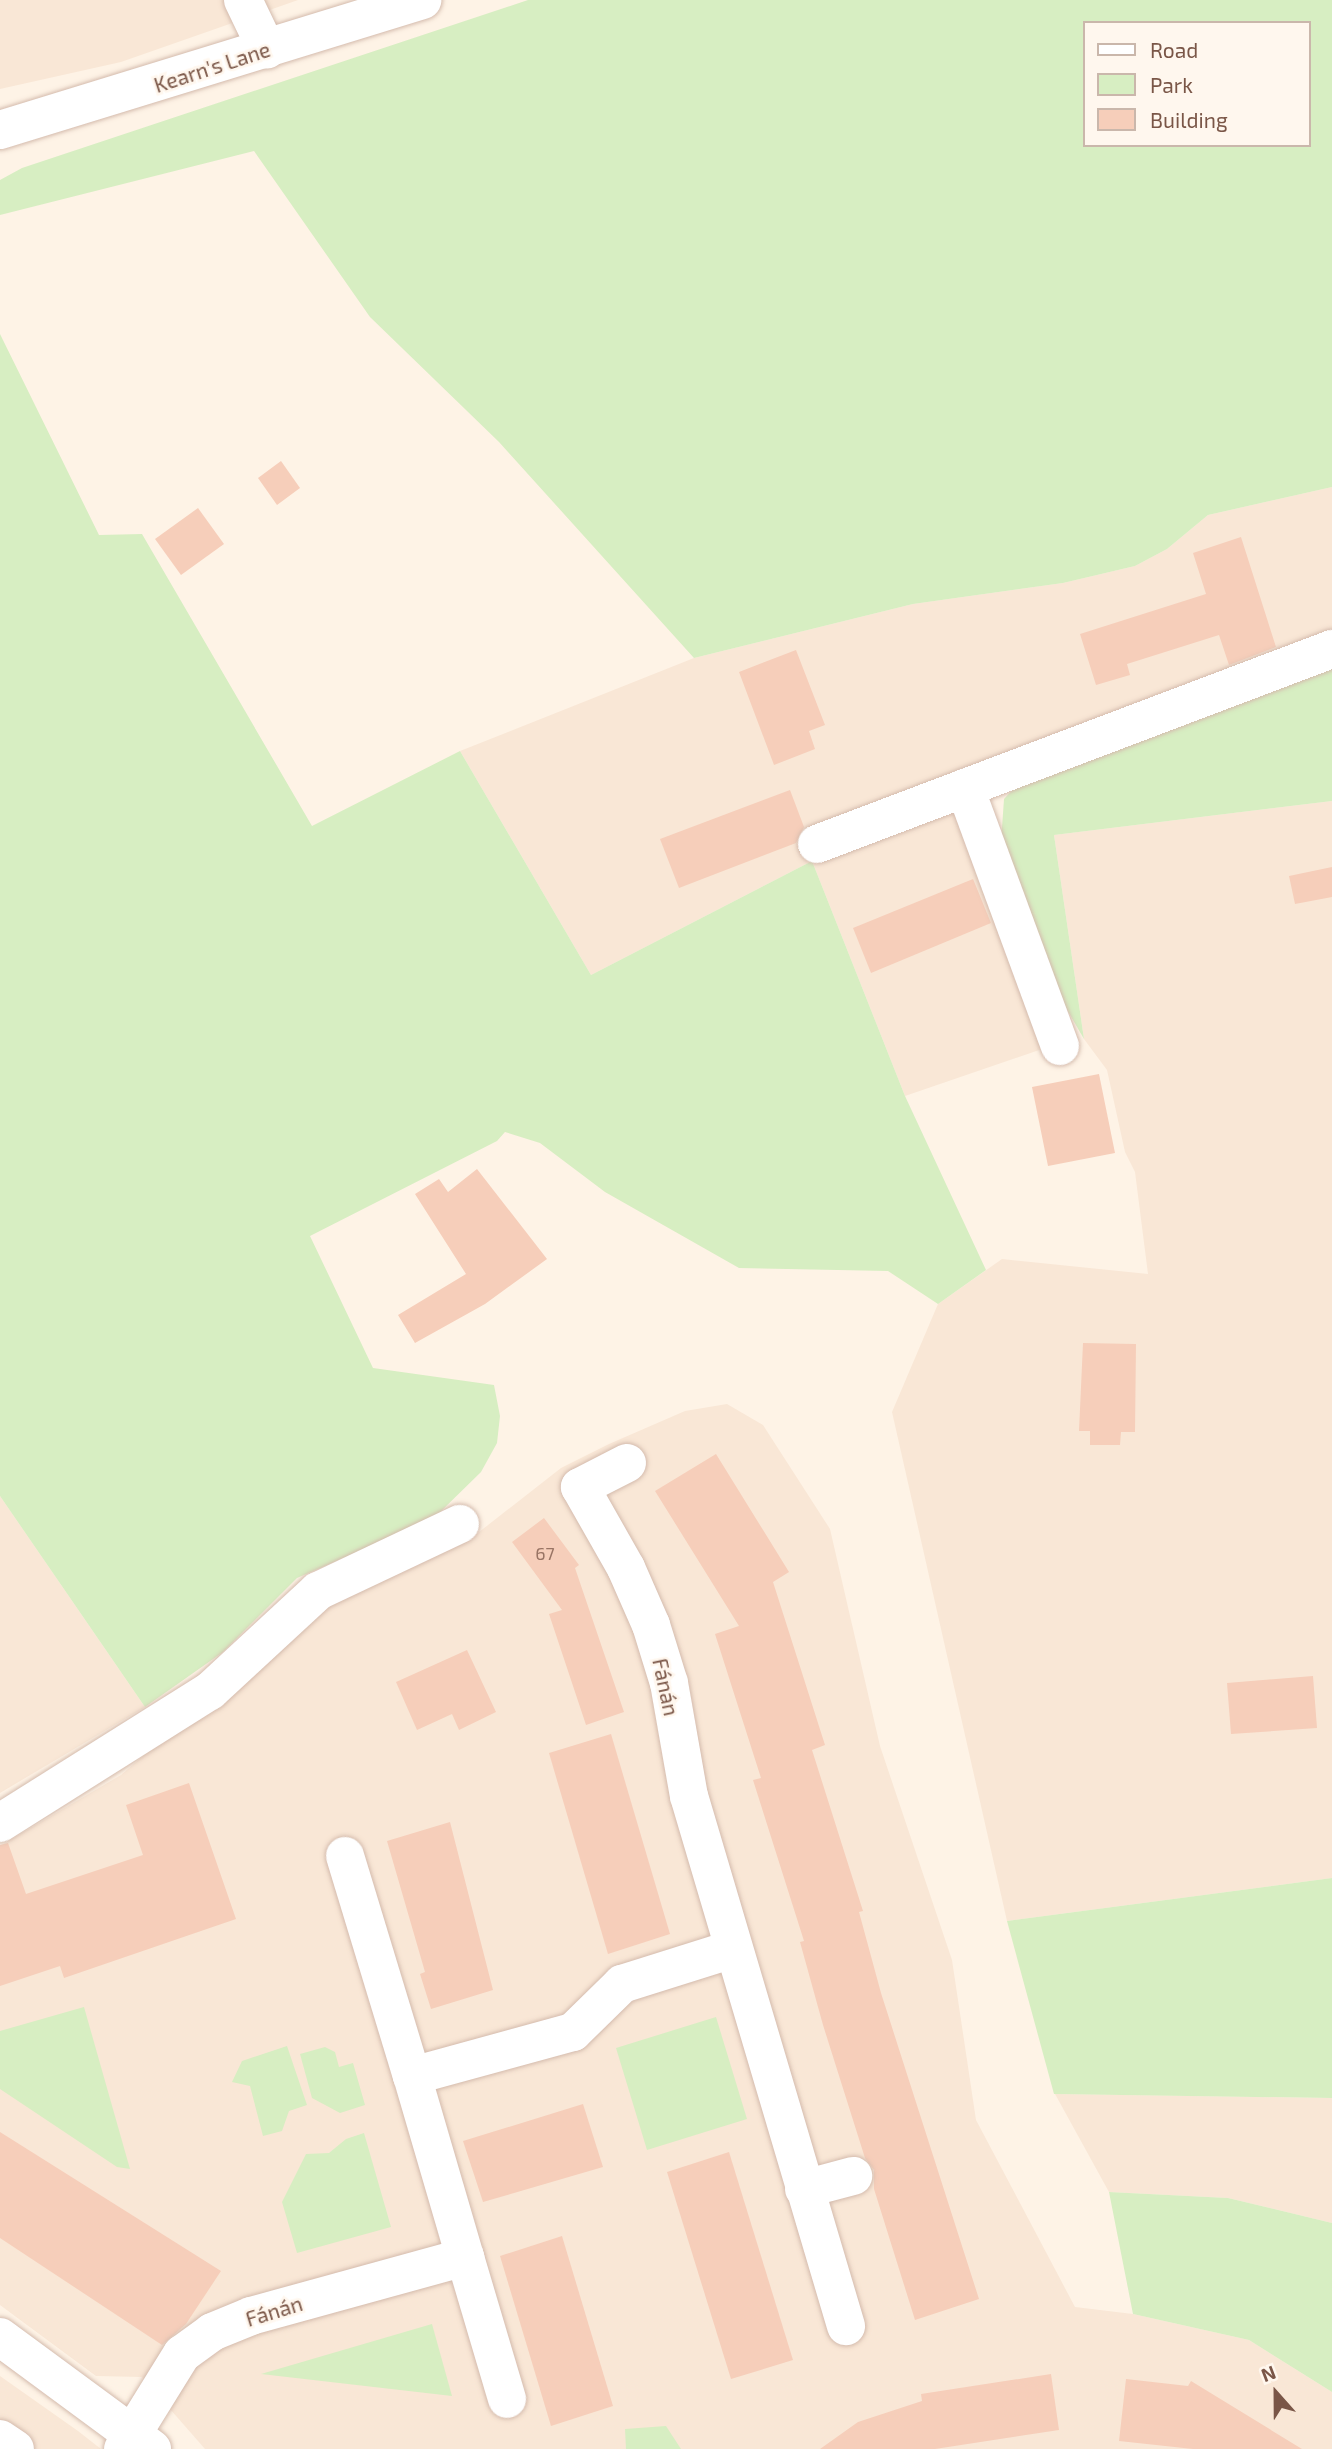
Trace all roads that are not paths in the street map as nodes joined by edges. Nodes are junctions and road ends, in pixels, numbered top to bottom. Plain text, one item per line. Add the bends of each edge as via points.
1 (243, 0) edge
2 (422, 0) edge
3 (267, 50) junction
4 (0, 130) edge
5 (1332, 649) edge
6 (965, 788) junction
7 (817, 844) dead end
8 (1060, 1046) dead end
9 (627, 1463) dead end
10 (460, 1524) dead end
11 (0, 1823) edge
12 (345, 1856) dead end
13 (733, 1950) junction
14 (412, 2076) junction
15 (853, 2176) dead end
16 (804, 2189) junction
17 (465, 2257) junction
18 (846, 2326) dead end
19 (0, 2337) edge
20 (507, 2399) dead end
21 (0, 2439) edge
22 (136, 2444) edge
23 (15, 2449) edge

1 - 3 street
2 - 3 street, Kearn's Lane
3 - 4 street, Kearn's Lane
5 - 6 street
6 - 7 street
6 - 8 street
9 - 13 street, Fánán via 580,1487 652,1625 669,1683 689,1796
10 - 11 street via 318,1591 210,1691
12 - 14 street
13 - 14 street via 622,1984 573,2032
13 - 16 street, Fánán
14 - 17 street
15 - 16 street
16 - 18 street, Fánán
17 - 20 street
17 - 22 street, Fánán via 251,2316 212,2332 182,2354
19 - 22 street
21 - 23 street

